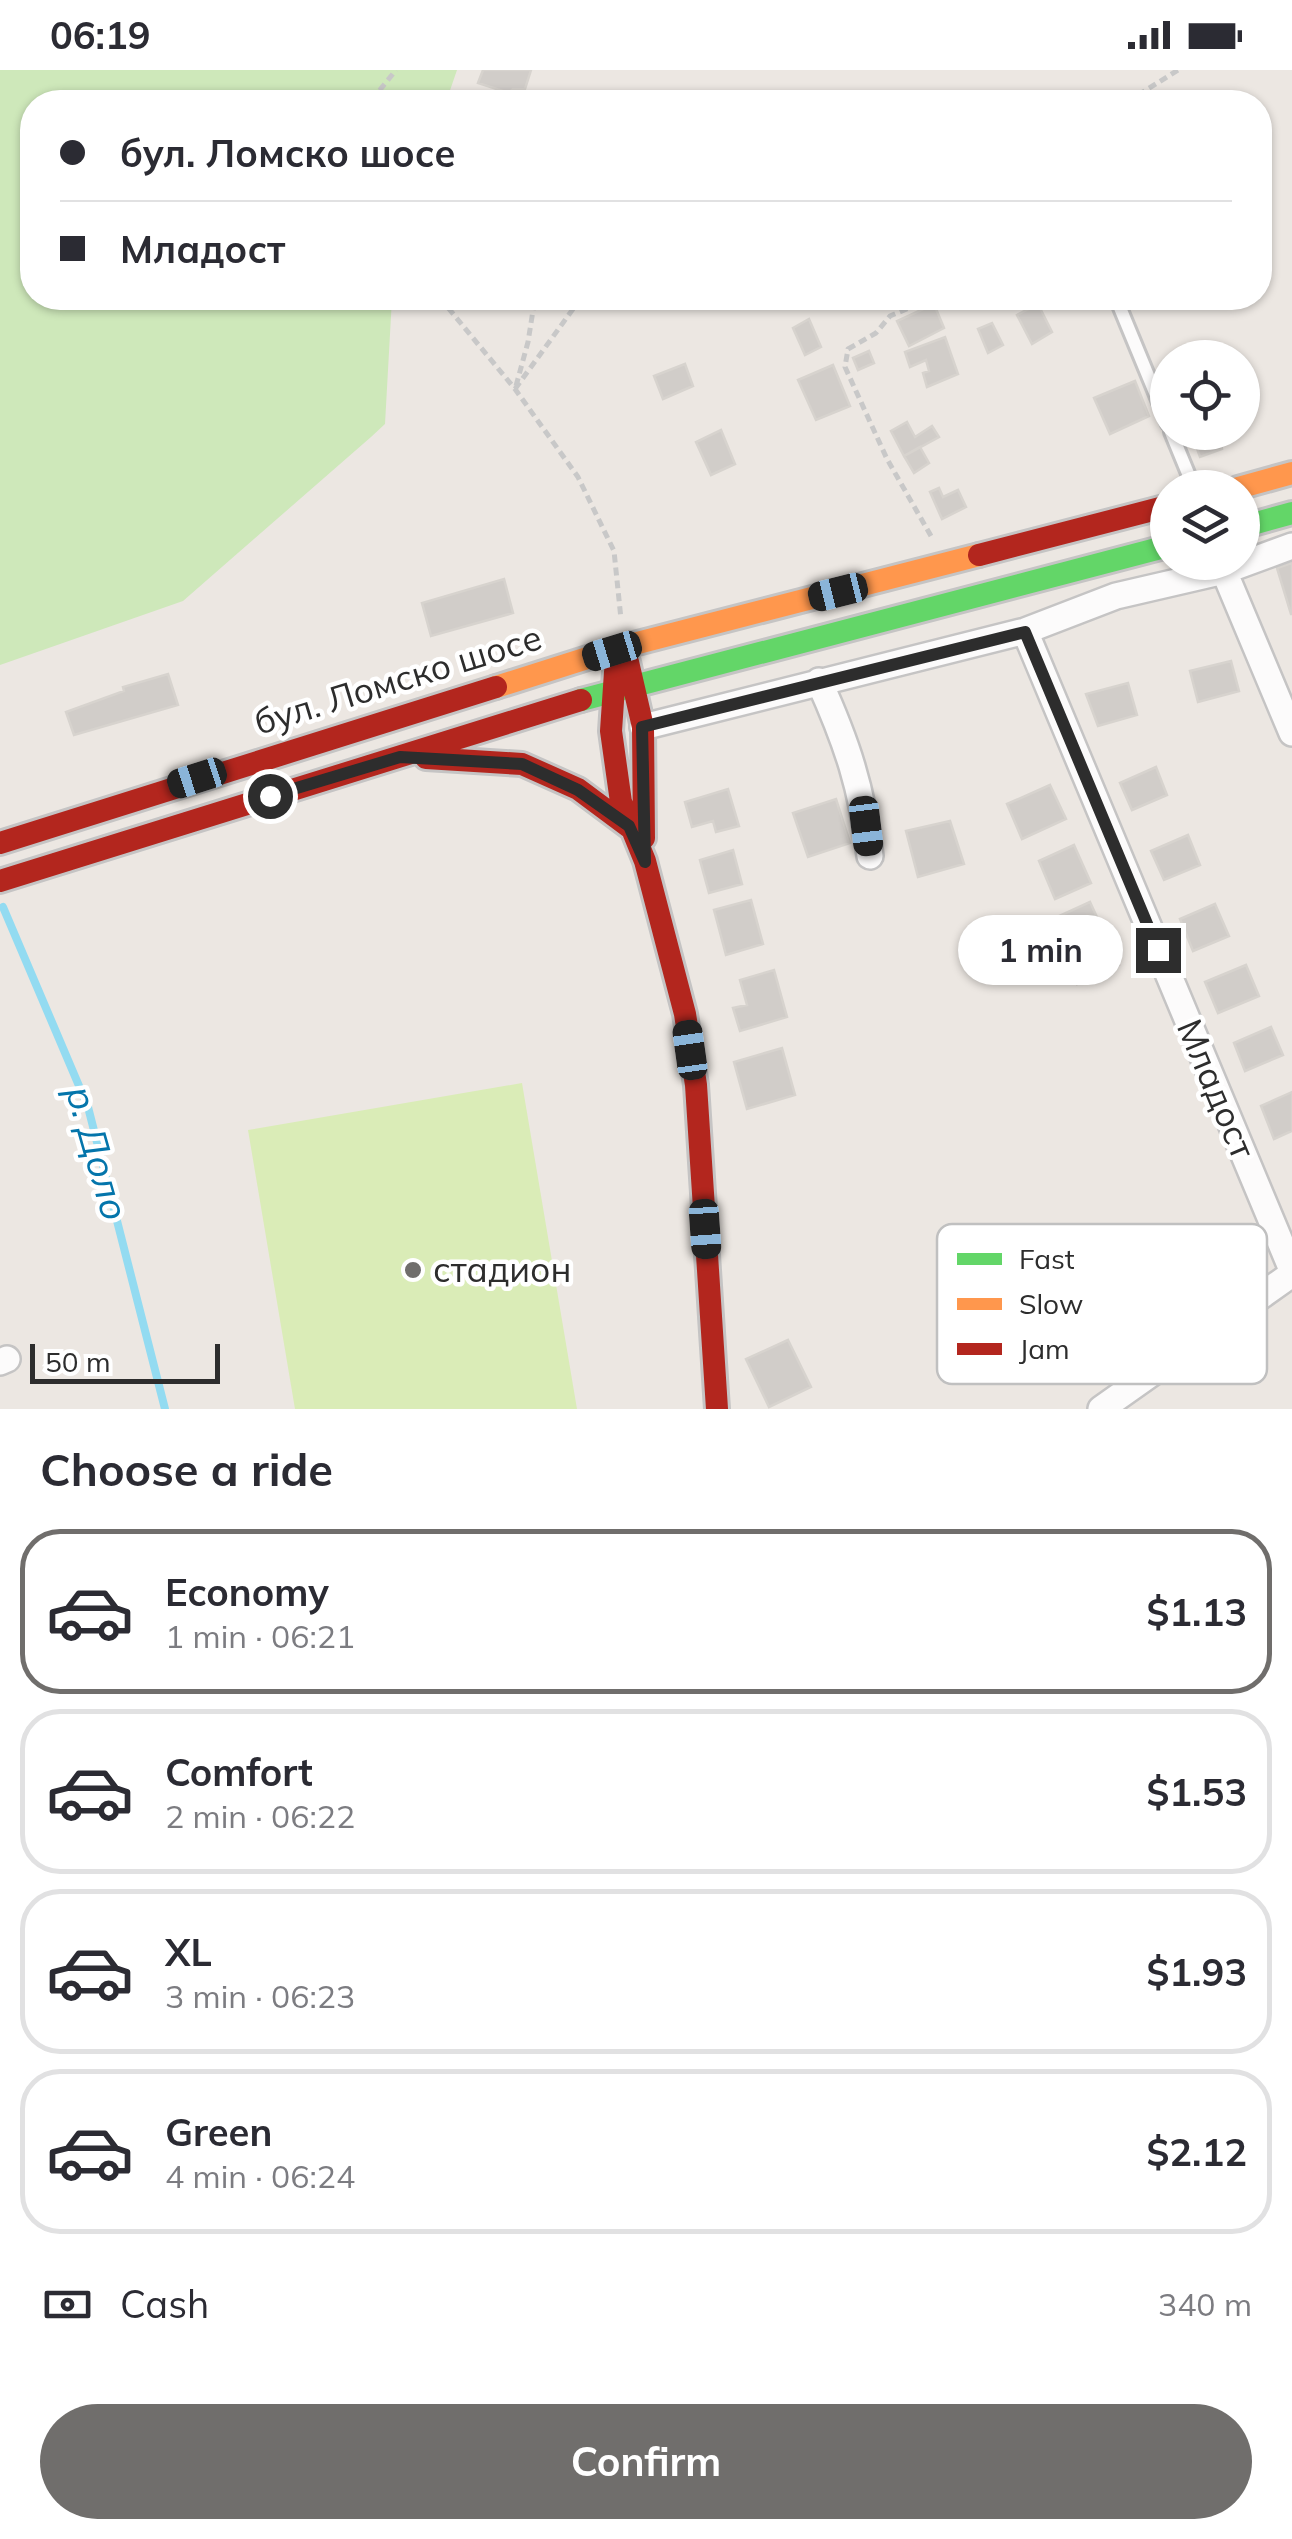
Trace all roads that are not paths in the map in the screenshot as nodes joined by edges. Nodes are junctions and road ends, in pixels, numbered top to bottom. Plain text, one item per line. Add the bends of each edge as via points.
1 (1121, 310) edge
2 (1150, 380) edge
3 (1292, 473) edge
4 (1260, 482) edge
5 (1150, 511) edge
6 (1292, 514) edge
7 (1260, 522) edge
8 (1292, 546) edge
9 (1150, 551) edge
10 (1260, 558) edge
11 (1185, 580) edge
12 (1228, 580) edge
13 (1025, 632) junction
14 (622, 647) junction
15 (819, 681) junction
16 (635, 685) junction
17 (612, 690) junction
18 (642, 727) junction
19 (1292, 733) edge
20 (400, 757) junction
21 (629, 826) junction
22 (0, 843) edge
23 (870, 856) dead end
24 (645, 862) junction
25 (0, 881) edge
26 (1292, 1272) edge
27 (1267, 1290) edge
28 (1136, 1384) edge
29 (717, 1409) edge
30 (1101, 1409) edge

1 - 2 lane
3 - 4 main road
5 - 14 main road, бул. Ломско шосе
6 - 7 main road
8 - 10 street
9 - 16 main road, бул. Ломско шосе
11 - 13 street via 1116,596
12 - 19 street
13 - 15 street
13 - 26 street, Младост
14 - 16 main road
14 - 17 main road
14 - 22 main road, бул. Ломско шосе
15 - 18 street
15 - 23 street via 862,796
16 - 17 main road, бул. Ломско шосе
16 - 18 main road
17 - 20 main road, бул. Ломско шосе
17 - 21 main road via 615,771
18 - 24 main road
20 - 21 main road via 522,764 578,790
20 - 25 main road, бул. Ломско шосе
21 - 24 main road
24 - 29 main road via 686,1014 696,1086
26 - 27 street
28 - 30 street

